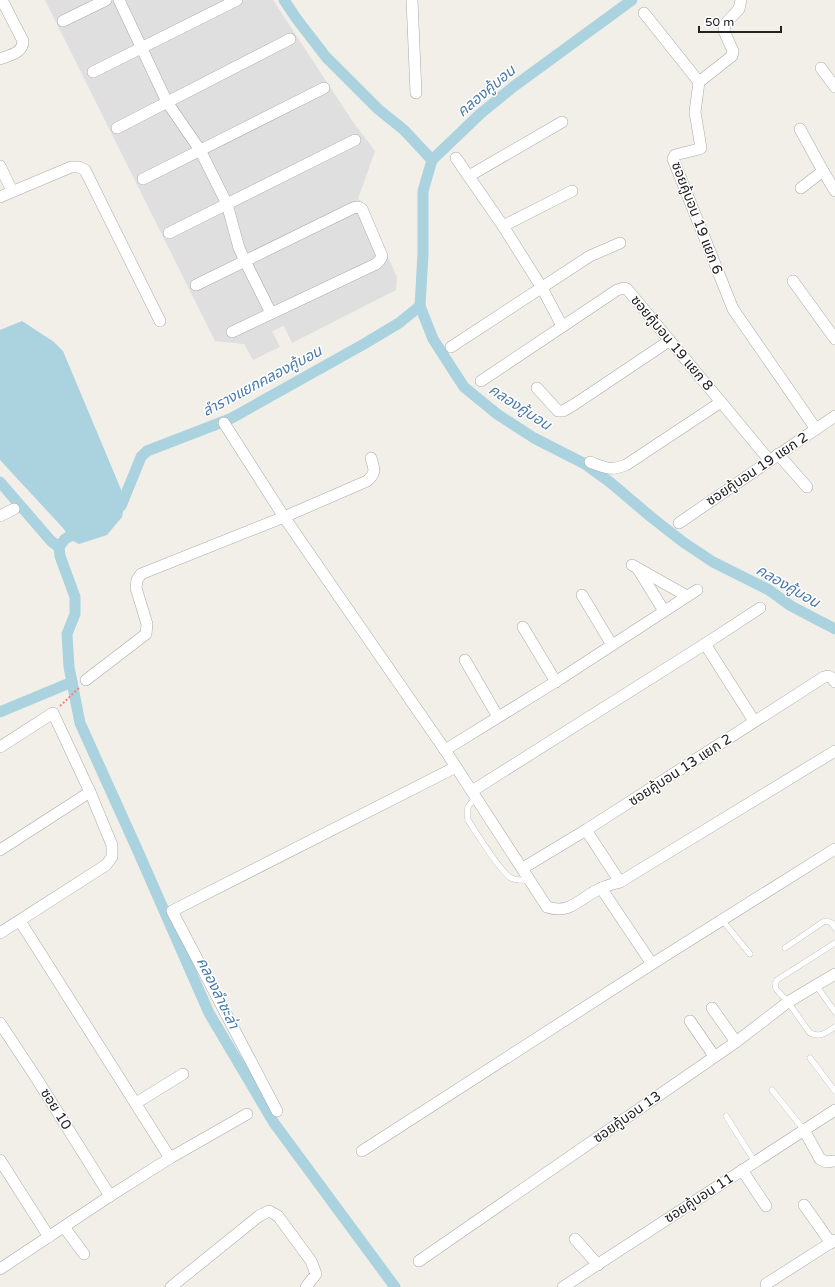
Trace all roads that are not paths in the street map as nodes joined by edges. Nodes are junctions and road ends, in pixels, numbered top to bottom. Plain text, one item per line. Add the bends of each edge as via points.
1 (2, 0) edge
2 (106, 0) edge
3 (118, 0) edge
4 (237, 0) edge
5 (412, 0) edge
6 (741, 0) edge
7 (644, 13) dead end
8 (63, 21) dead end
9 (290, 39) dead end
10 (140, 48) junction
11 (0, 59) edge
12 (821, 68) dead end
13 (93, 72) dead end
14 (700, 82) junction
15 (835, 87) edge
16 (324, 88) dead end
17 (416, 93) dead end
18 (167, 102) junction
19 (562, 122) dead end
20 (118, 128) dead end
21 (800, 129) dead end
22 (355, 140) dead end
23 (200, 150) junction
24 (456, 158) dead end
25 (0, 166) edge
26 (823, 171) junction
27 (469, 176) junction
28 (143, 179) dead end
29 (801, 188) dead end
30 (12, 191) junction
31 (572, 191) dead end
32 (835, 191) edge
33 (0, 197) edge
34 (228, 204) junction
35 (503, 226) junction
36 (169, 233) dead end
37 (620, 243) dead end
38 (245, 261) junction
39 (793, 281) dead end
40 (196, 285) dead end
41 (542, 288) junction
42 (271, 313) junction
43 (160, 321) dead end
44 (562, 326) junction
45 (232, 332) dead end
46 (833, 332) edge
47 (669, 341) junction
48 (451, 347) dead end
49 (480, 381) dead end
50 (536, 388) dead end
51 (721, 402) junction
52 (835, 416) edge
53 (224, 423) dead end
54 (816, 429) junction
55 (774, 457) junction
56 (370, 458) dead end
57 (590, 462) dead end
58 (807, 487) dead end
59 (14, 509) dead end
60 (0, 516) edge
61 (284, 517) junction
62 (679, 523) dead end
63 (697, 590) dead end
64 (582, 594) dead end
65 (687, 596) junction
66 (760, 608) dead end
67 (664, 611) junction
68 (522, 627) dead end
69 (705, 644) junction
70 (612, 645) junction
71 (466, 660) dead end
72 (86, 680) road end
73 (556, 682) junction
74 (835, 682) edge
75 (498, 718) junction
76 (754, 721) junction
77 (0, 747) edge
78 (445, 750) junction
79 (835, 751) edge
80 (456, 767) junction
81 (90, 792) junction
82 (474, 795) junction
83 (586, 830) junction
84 (835, 849) edge
85 (0, 850) edge
86 (523, 868) junction
87 (530, 880) junction
88 (620, 882) junction
89 (601, 888) junction
90 (20, 920) junction
91 (722, 920) junction
92 (835, 928) edge
93 (0, 933) edge
94 (835, 943) edge
95 (785, 948) dead end
96 (750, 954) dead end
97 (652, 964) junction
98 (835, 974) edge
99 (816, 986) junction
100 (788, 1002) junction
101 (712, 1008) dead end
102 (835, 1012) edge
103 (690, 1021) dead end
104 (0, 1023) edge
105 (835, 1027) edge
106 (736, 1042) junction
107 (714, 1056) junction
108 (810, 1058) dead end
109 (183, 1074) dead end
110 (772, 1090) dead end
111 (835, 1090) edge
112 (136, 1103) junction
113 (835, 1110) edge
114 (277, 1112) dead end
115 (247, 1114) dead end
116 (726, 1116) dead end
117 (804, 1130) junction
118 (362, 1151) dead end
119 (170, 1158) junction
120 (0, 1160) edge
121 (835, 1161) edge
122 (755, 1162) junction
123 (742, 1170) junction
124 (110, 1196) junction
125 (804, 1205) dead end
126 (766, 1206) dead end
127 (64, 1227) junction
128 (48, 1237) junction
129 (575, 1239) dead end
130 (833, 1241) edge
131 (84, 1254) dead end
132 (419, 1261) dead end
133 (598, 1265) junction
134 (0, 1269) edge
135 (766, 1284) dead end
136 (171, 1287) edge
137 (306, 1287) edge
138 (563, 1287) edge

1 - 11 street via 23,41 23,46 20,50
2 - 8 street
3 - 10 street
4 - 10 street
5 - 17 street
6 - 14 street via 739,9 725,24 724,31 734,51 732,56
7 - 14 street
9 - 18 street
10 - 13 street
10 - 18 street
12 - 15 street
14 - 54 street, ซอยคู้บอน 19 แยก 6 via 695,112 701,148 675,155 673,159 733,309
16 - 23 street
18 - 20 street
18 - 23 street
19 - 27 street
21 - 26 street
22 - 34 street
23 - 28 street
23 - 34 street
24 - 27 street
25 - 30 street
26 - 29 street
26 - 32 street
27 - 35 street
30 - 33 street
30 - 43 street via 71,167 85,170
31 - 35 street
34 - 36 street
34 - 38 street via 239,248
35 - 41 street
37 - 41 street via 590,256
38 - 40 street
38 - 42 street
38 - 42 street via 352,208 362,209 382,256 380,260
39 - 46 street
41 - 44 street
41 - 48 street
42 - 45 street
44 - 47 street, ซอยคู้บอน 19 แยก 8 via 624,288
44 - 49 street
47 - 50 street via 562,411 557,410
47 - 51 street, ซอยคู้บอน 19 แยก 8
51 - 55 street, ซอยคู้บอน 19 แยก 8
51 - 57 street via 626,465 614,469
52 - 54 street, ซอยคู้บอน 19 แยก 2
53 - 61 street
54 - 55 street, ซอยคู้บอน 19 แยก 2
55 - 58 street, ซอยคู้บอน 19 แยก 8
55 - 62 street, ซอยคู้บอน 19 แยก 2
56 - 61 street via 374,472 368,481
59 - 60 street
61 - 72 street via 141,574 136,580 136,588 147,624 146,634
61 - 78 street
63 - 65 street
64 - 70 street
65 - 67 street
65 - 67 street via 635,567
66 - 69 street
67 - 70 street
68 - 73 street
69 - 76 street
69 - 82 street
70 - 73 street
71 - 75 street
73 - 75 street
74 - 76 street, ซอยคู้บอน 13 แยก 2 via 828,676 824,677
75 - 78 street
76 - 83 street, ซอยคู้บอน 13 แยก 2
77 - 81 street via 53,713
78 - 80 street
79 - 88 street
80 - 82 street
80 - 114 street via 172,911
81 - 85 street
81 - 90 street via 112,845 112,857 106,865
82 - 86 street
82 - 87 lane via 468,804 468,820 502,870 518,880
83 - 86 street, ซอยคู้บอน 13 แยก 2
83 - 88 street
84 - 91 street
86 - 87 street
87 - 89 street via 547,907 556,910 567,909
88 - 89 street
89 - 97 street
90 - 93 street
90 - 112 street
91 - 96 lane
91 - 97 street
92 - 95 lane via 832,923 823,922
94 - 100 lane via 777,980 776,989
97 - 118 street
98 - 99 street, ซอยคู้บอน 13
99 - 100 street, ซอยคู้บอน 13
99 - 102 lane
100 - 105 lane via 810,1033 815,1036
100 - 106 street, ซอยคู้บอน 13
101 - 106 street
103 - 107 street
104 - 124 street, ซอย 10
106 - 107 street, ซอยคู้บอน 13
107 - 132 street, ซอยคู้บอน 13
108 - 111 lane
109 - 112 street
110 - 117 lane
112 - 119 street
113 - 117 street, ซอยคู้บอน 11
115 - 119 street
116 - 122 lane
117 - 121 street via 820,1159 826,1162
117 - 122 street, ซอยคู้บอน 11
119 - 124 street
120 - 128 street
122 - 123 street, ซอยคู้บอน 11
123 - 126 street
123 - 133 street, ซอยคู้บอน 11
124 - 127 street
125 - 130 street
127 - 128 street
127 - 131 street
128 - 134 street
129 - 133 street
130 - 135 street
133 - 138 street, ซอยคู้บอน 11
136 - 137 street via 259,1216 269,1211 278,1216 311,1261 316,1274

